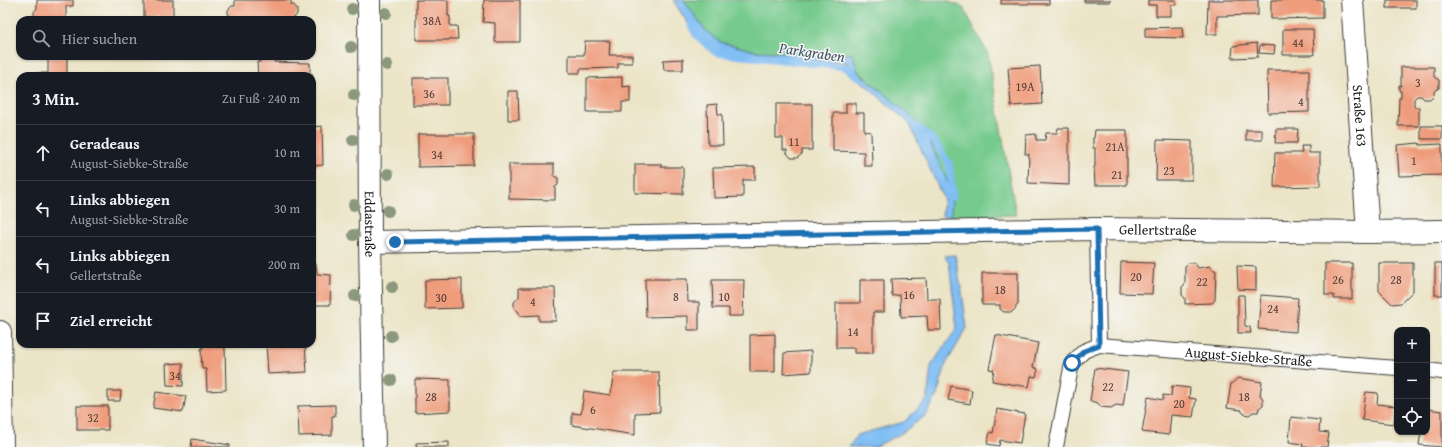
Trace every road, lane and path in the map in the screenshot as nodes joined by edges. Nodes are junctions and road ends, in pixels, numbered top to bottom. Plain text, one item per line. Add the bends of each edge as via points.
1 (369, 0) edge
2 (1352, 0) edge
3 (1097, 229) junction
4 (1442, 231) edge
5 (1368, 232) junction
6 (370, 242) junction
7 (0, 332) edge
8 (1099, 345) junction
9 (1394, 368) edge
10 (1430, 370) edge
11 (1442, 372) edge
12 (2, 447) edge
13 (374, 447) edge
14 (1056, 447) edge

1 - 6 street, Eddastraße
2 - 5 street, Straße 163
3 - 5 street, Gellertstraße
3 - 6 street, Gellertstraße
3 - 8 lane
4 - 5 street, Gellertstraße
6 - 13 street, Eddastraße
7 - 12 street
8 - 9 lane, August-Siebke-Straße
8 - 14 lane via 1084,351 1072,363
10 - 11 lane

